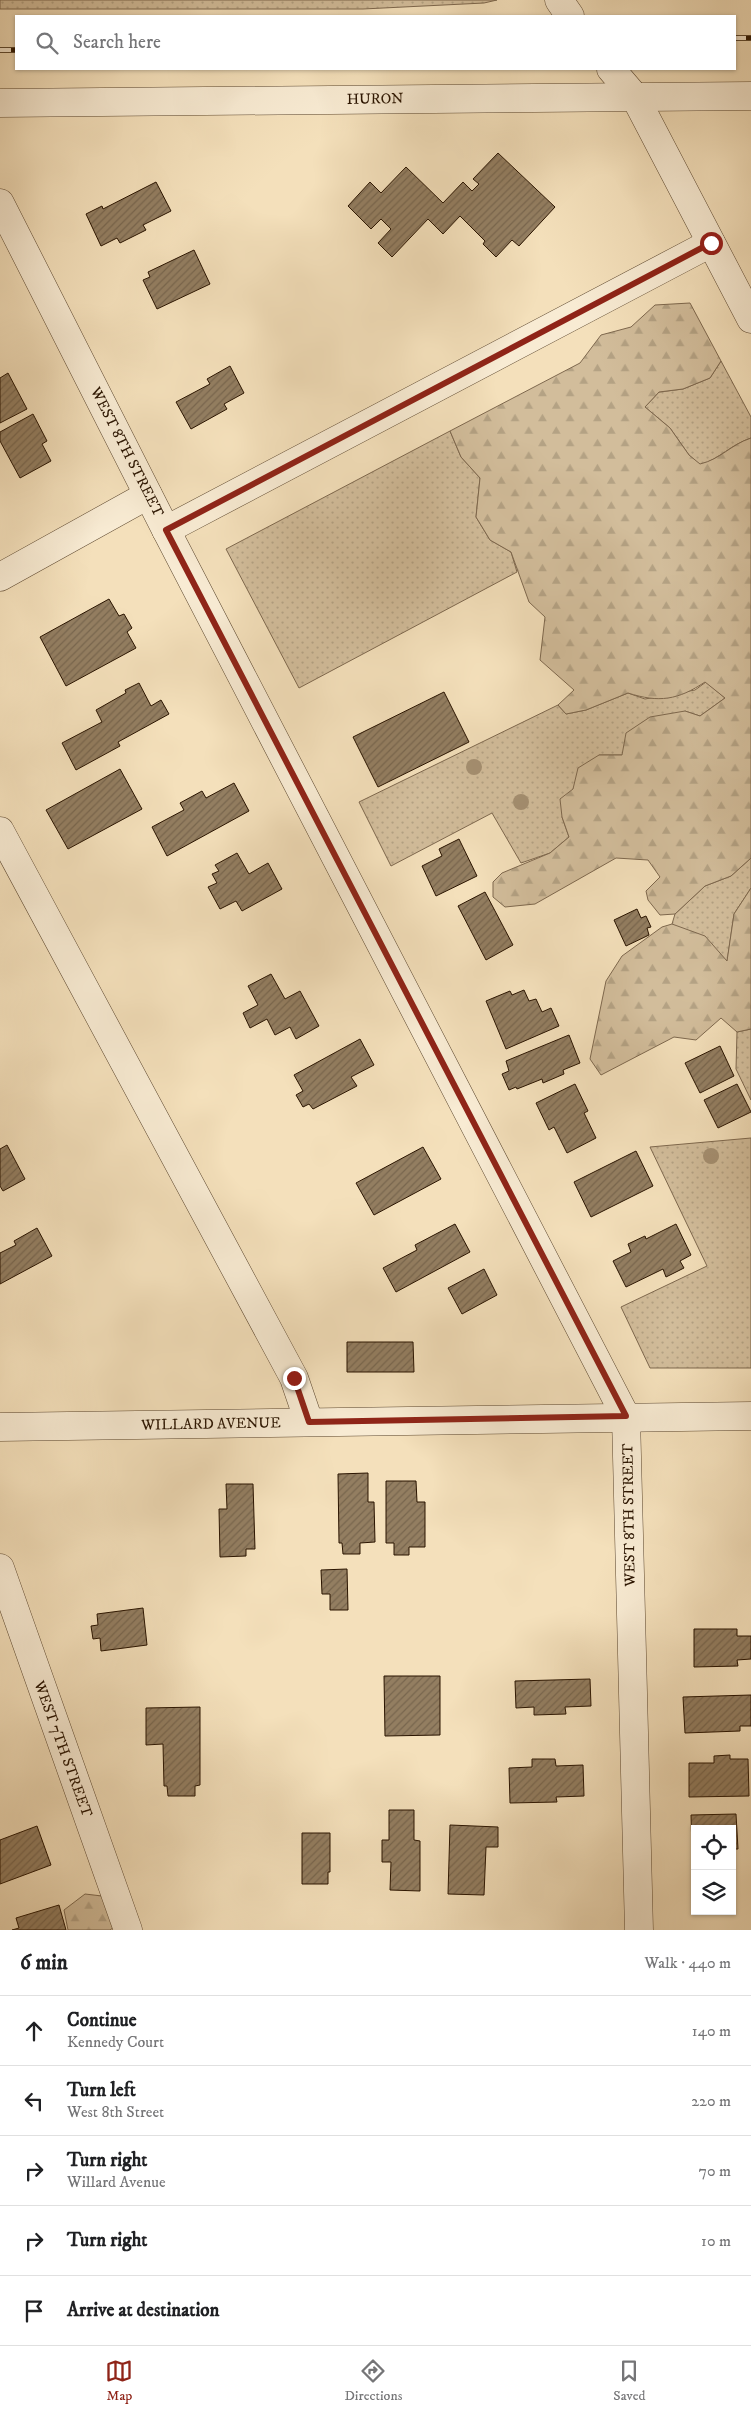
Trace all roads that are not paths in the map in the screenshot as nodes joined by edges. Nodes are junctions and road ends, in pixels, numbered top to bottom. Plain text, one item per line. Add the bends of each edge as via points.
1 (559, 0) edge
2 (569, 15) edge
3 (612, 70) edge
4 (751, 96) edge
5 (635, 97) junction
6 (0, 103) edge
7 (0, 203) edge
8 (711, 243) junction
9 (751, 318) edge
10 (148, 495) junction
11 (166, 530) junction
12 (0, 576) edge
13 (0, 831) edge
14 (626, 1416) junction
15 (751, 1416) edge
16 (309, 1422) junction
17 (0, 1427) edge
18 (0, 1568) edge
19 (12, 1641) edge
20 (128, 1930) edge
21 (639, 1930) edge

1 - 2 street
3 - 5 street
4 - 5 street, HURON
5 - 6 street, HURON
5 - 8 street
7 - 10 street, WEST 8TH STREET
8 - 9 street
8 - 11 street
10 - 11 street, WEST 8TH STREET
10 - 12 street
11 - 14 street, WEST 8TH STREET
13 - 16 street via 294,1378
14 - 15 street, WILLARD AVENUE
14 - 16 street, WILLARD AVENUE
14 - 21 street, WEST 8TH STREET
16 - 17 street, WILLARD AVENUE
18 - 19 street, WEST 7TH STREET
19 - 20 street, WEST 7TH STREET

